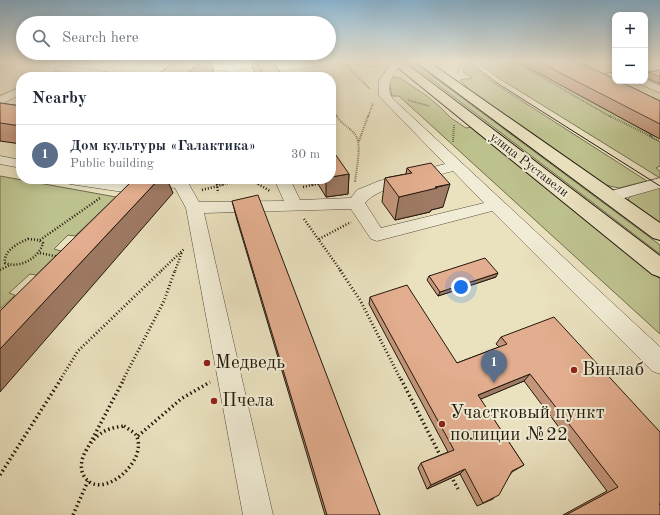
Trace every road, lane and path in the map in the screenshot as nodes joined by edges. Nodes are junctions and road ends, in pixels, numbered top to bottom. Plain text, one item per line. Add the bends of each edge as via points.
1 (367, 86) edge
2 (384, 86) edge
3 (422, 86) edge
4 (455, 86) edge
5 (558, 86) edge
6 (619, 86) edge
7 (16, 93) edge
8 (374, 93) dead end
9 (404, 100) dead end
10 (0, 101) edge
11 (373, 101) dead end
12 (431, 106) dead end
13 (660, 106) edge
14 (336, 114) edge
15 (454, 122) dead end
16 (660, 141) edge
17 (359, 142) junction
18 (454, 157) junction
19 (0, 160) edge
20 (16, 163) edge
21 (660, 183) edge
22 (104, 184) edge
23 (136, 184) edge
24 (181, 184) edge
25 (234, 184) edge
26 (284, 184) edge
27 (124, 187) junction
28 (610, 198) junction
29 (190, 201) junction
30 (114, 204) edge
31 (294, 206) junction
32 (484, 208) dead end
33 (360, 209) junction
34 (199, 233) junction
35 (660, 234) edge
36 (319, 239) junction
37 (40, 240) junction
38 (182, 251) junction
39 (40, 253) junction
40 (60, 257) edge
41 (11, 264) junction
42 (660, 268) edge
43 (0, 270) edge
44 (660, 363) edge
45 (228, 372) junction
46 (138, 436) junction
47 (86, 451) junction
48 (443, 461) edge
49 (0, 475) edge
50 (450, 475) edge
51 (88, 481) junction
52 (458, 489) dead end
53 (73, 515) edge
54 (258, 515) edge

1 - 8 path
2 - 18 street via 385,96
3 - 42 main road, улица Руставели
4 - 28 main road, улица Руставели
5 - 16 path
6 - 13 street
7 - 10 street
9 - 12 path
11 - 17 path
14 - 17 path via 356,135
15 - 18 path
17 - 33 path via 354,188
18 - 33 street via 363,194
18 - 44 street
19 - 20 street
21 - 28 street
22 - 27 street
23 - 27 street
24 - 29 street
25 - 29 path
26 - 31 street
27 - 30 street
27 - 37 path
28 - 35 main road, улица Руставели
29 - 31 street
29 - 34 street
31 - 33 street
31 - 36 path
32 - 33 street via 377,235
33 - 36 path
34 - 38 path
34 - 45 street
36 - 48 path via 360,300
37 - 39 path via 43,248
37 - 41 path via 20,241 7,250 3,259 5,263
38 - 47 path via 164,301
38 - 49 path via 78,350
39 - 40 path
39 - 41 path via 26,262
41 - 43 path
45 - 46 path via 181,399
45 - 54 street
46 - 47 path via 124,426 114,427 93,440
46 - 51 path via 136,457 120,478 108,484 96,485
47 - 51 path via 82,473
50 - 52 path
51 - 53 path

